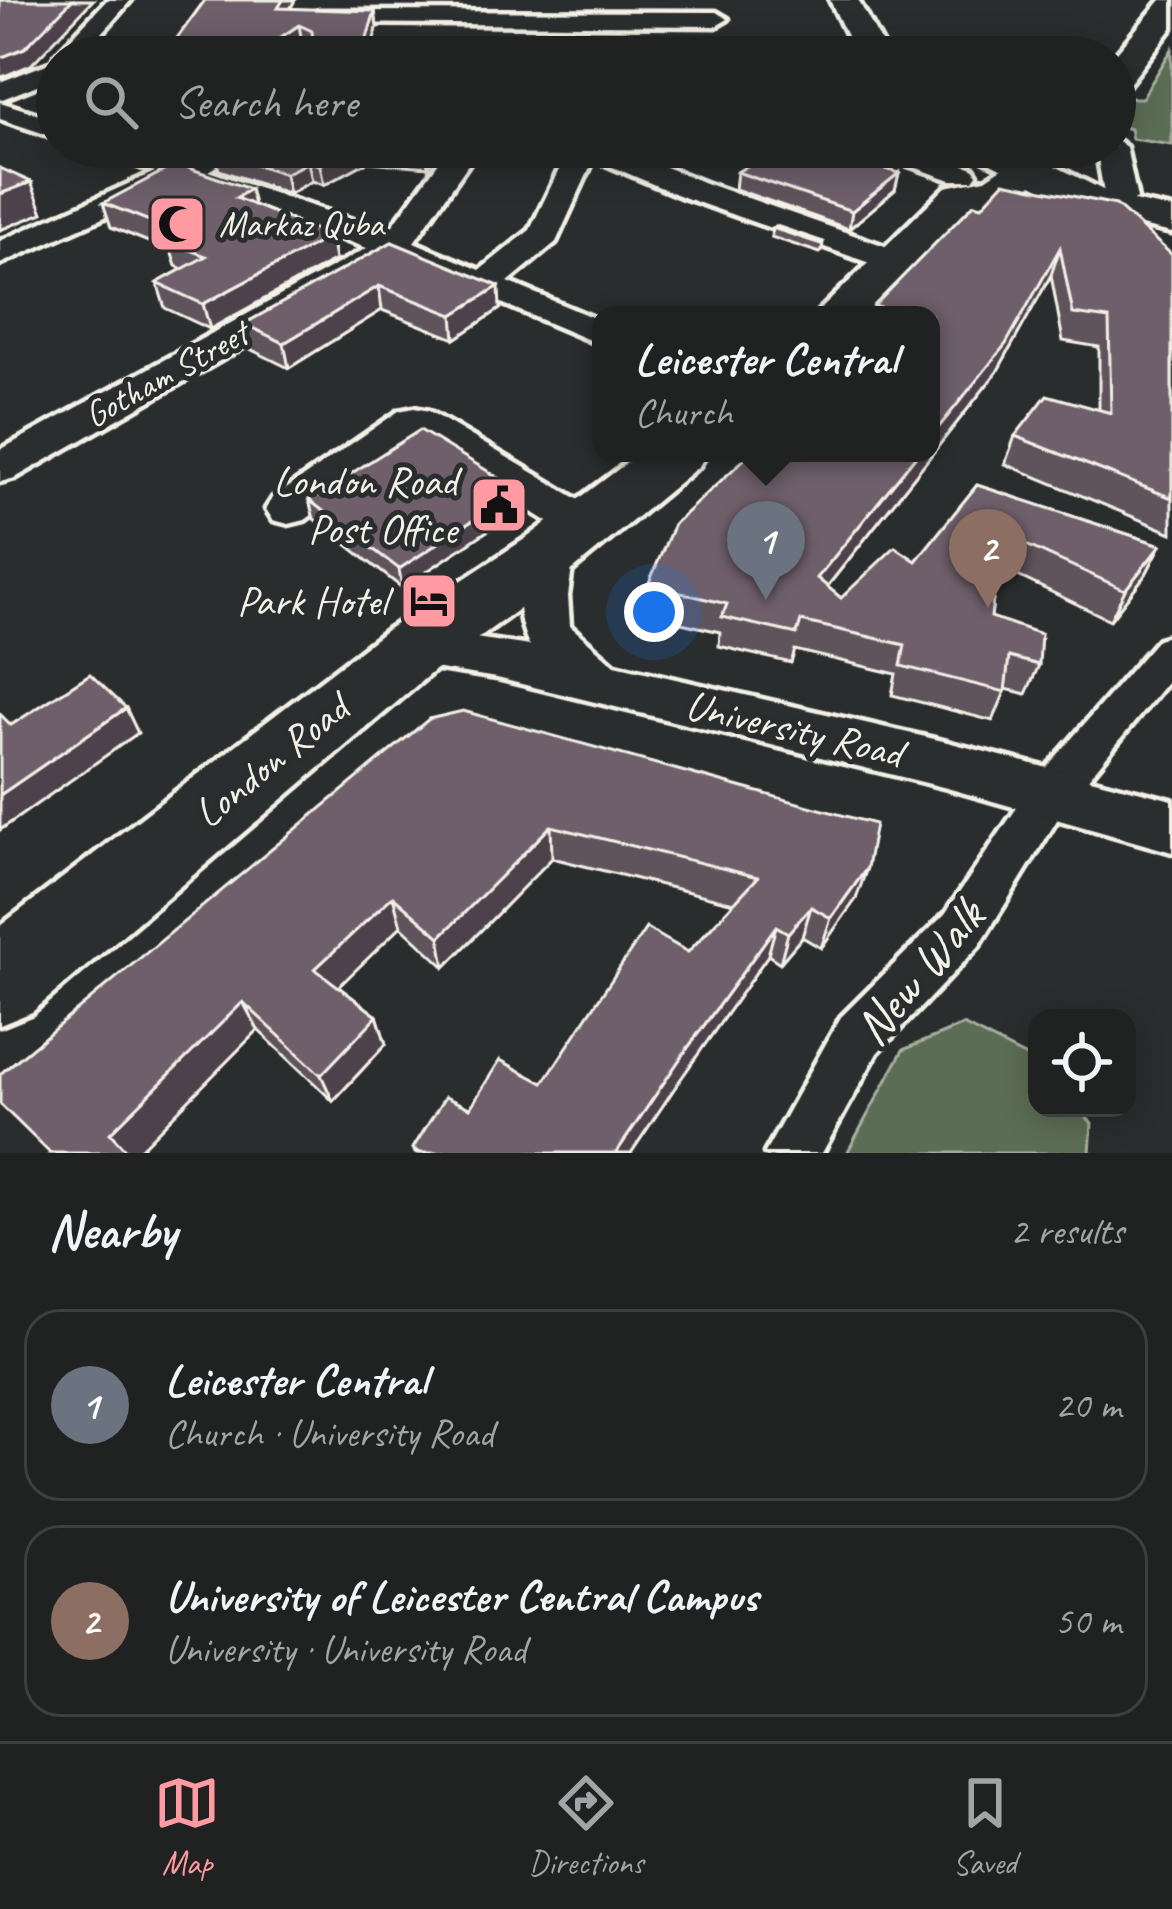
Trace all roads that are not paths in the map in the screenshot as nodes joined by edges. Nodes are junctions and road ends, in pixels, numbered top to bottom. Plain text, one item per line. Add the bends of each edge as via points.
1 (120, 0) edge
2 (844, 0) edge
3 (1172, 8) edge
4 (323, 9) edge
5 (719, 19) edge
6 (87, 36) edge
7 (310, 36) edge
8 (862, 36) edge
9 (1136, 52) edge
10 (36, 77) edge
11 (0, 92) edge
12 (0, 110) edge
13 (36, 122) edge
14 (174, 168) edge
15 (194, 168) edge
16 (450, 168) edge
17 (578, 168) edge
18 (640, 168) edge
19 (1000, 168) edge
20 (1012, 168) edge
21 (1123, 168) edge
22 (186, 172) junction
23 (1148, 214) edge
24 (394, 246) junction
25 (0, 254) edge
26 (893, 260) junction
27 (484, 284) junction
28 (848, 306) edge
29 (592, 330) edge
30 (667, 462) edge
31 (0, 468) edge
32 (289, 509) dead end
33 (569, 539) junction
34 (413, 648) junction
35 (1172, 650) edge
36 (604, 684) junction
37 (1050, 794) junction
38 (1172, 826) edge
39 (6, 965) edge
40 (792, 1153) edge

1 - 6 street
2 - 8 street
3 - 9 main road
4 - 5 street
4 - 7 street
10 - 11 street
12 - 13 street
14 - 22 street
15 - 22 street
16 - 24 street
17 - 27 street via 544,235
18 - 26 street
19 - 26 main road
20 - 23 main road via 1044,194
21 - 23 street
22 - 24 street
22 - 25 street
24 - 27 street
24 - 31 street, Gotham Street
26 - 28 main road
27 - 29 street
30 - 33 main road, London Road
32 - 33 street via 414,420
33 - 34 main road, London Road
33 - 36 street via 539,608 542,622 562,655
34 - 36 street, University Road
34 - 39 main road, London Road
35 - 37 street, New Walk
36 - 37 street, University Road
37 - 38 street, University Road
37 - 40 street, New Walk via 962,929 859,1035

